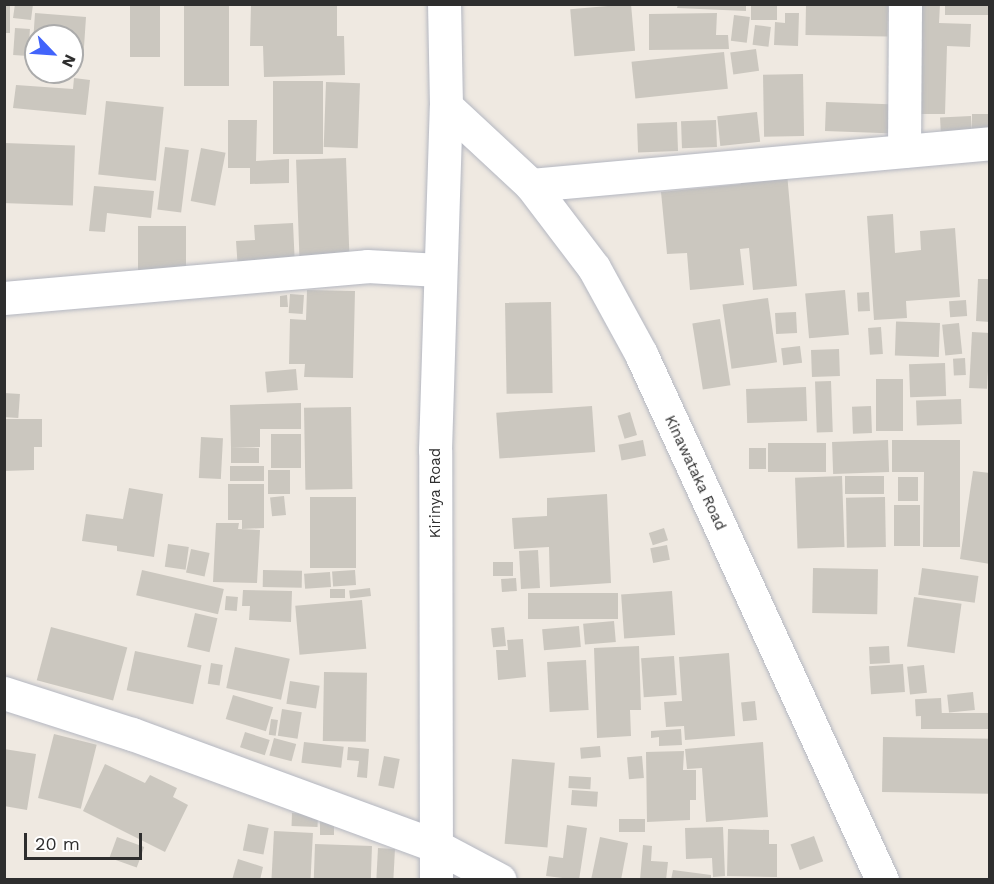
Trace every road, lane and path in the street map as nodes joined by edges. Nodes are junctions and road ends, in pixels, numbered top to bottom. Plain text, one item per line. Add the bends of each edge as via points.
1 (444, 4) edge
2 (905, 4) edge
3 (447, 106) junction
4 (990, 143) edge
5 (904, 151) junction
6 (531, 185) junction
7 (439, 270) junction
8 (4, 298) edge
9 (4, 693) edge
10 (436, 846) junction
11 (436, 879) edge
12 (500, 879) edge
13 (882, 879) edge

1 - 3 street, Kirinya Road
2 - 5 street
3 - 6 street, Kinawataka Road
3 - 7 street, Kirinya Road
4 - 5 street
5 - 6 street
6 - 13 street, Kinawataka Road via 594,268 641,354
7 - 8 street via 367,266
7 - 10 street, Kirinya Road
9 - 10 street via 132,734
10 - 11 street, Kirinya Road
10 - 12 street

